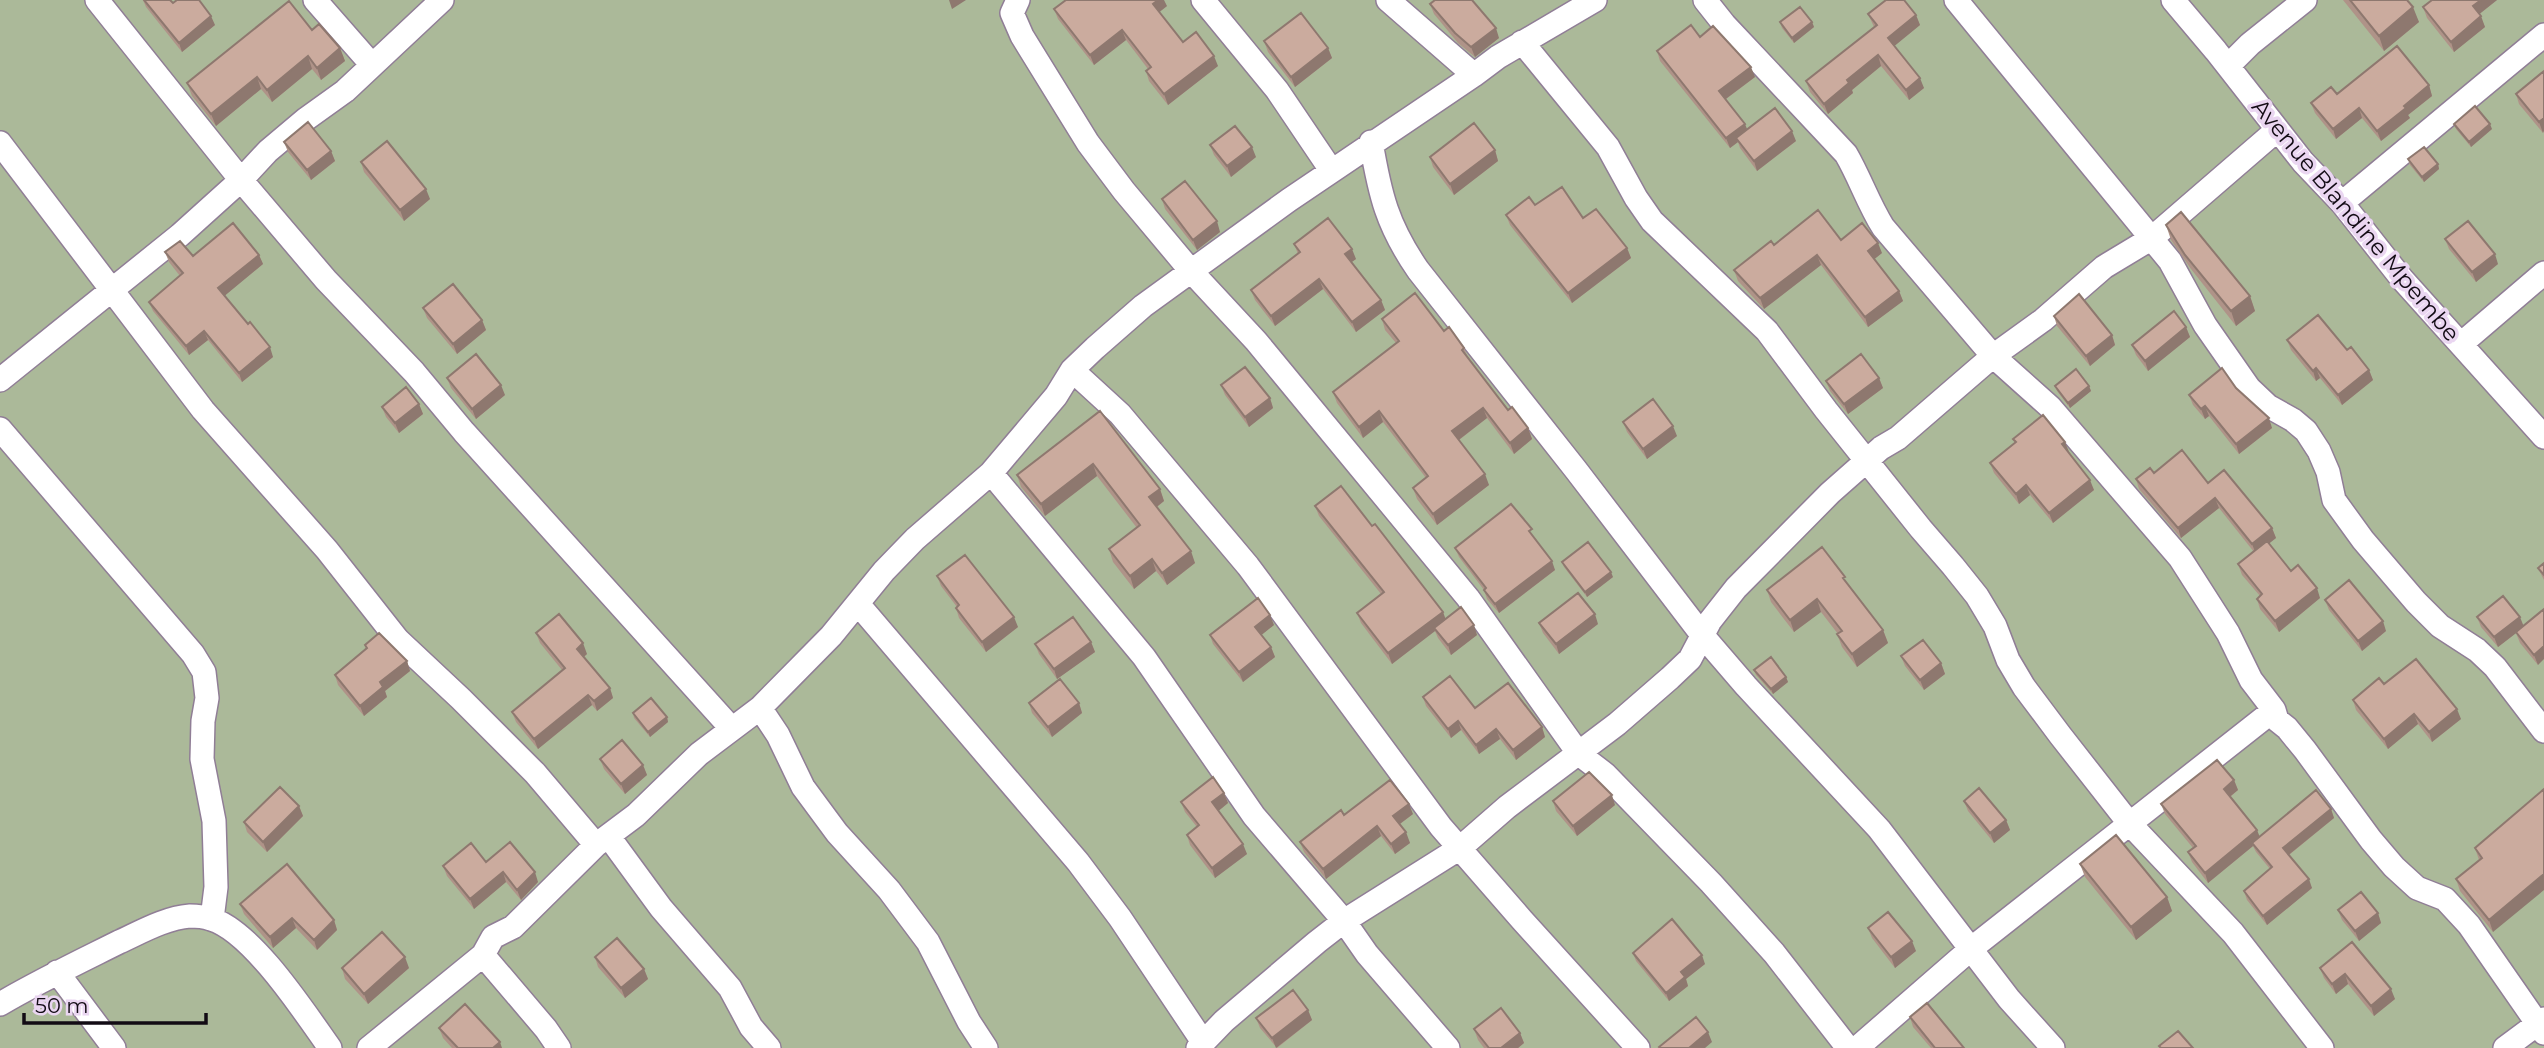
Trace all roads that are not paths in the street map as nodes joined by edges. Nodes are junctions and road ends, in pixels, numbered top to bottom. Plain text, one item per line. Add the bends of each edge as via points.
1 (97, 0) edge
2 (315, 0) edge
3 (442, 0) edge
4 (1018, 0) edge
5 (1203, 0) edge
6 (1388, 0) edge
7 (1595, 0) edge
8 (1705, 0) edge
9 (1956, 0) edge
10 (2173, 0) edge
11 (2305, 0) edge
12 (2544, 35) edge
13 (1522, 41) junction
14 (372, 65) junction
15 (2228, 66) junction
16 (1474, 75) junction
17 (2277, 131) junction
18 (1371, 142) junction
19 (0, 143) edge
20 (1331, 170) junction
21 (241, 180) junction
22 (2342, 203) junction
23 (2152, 238) junction
24 (1191, 271) junction
25 (2544, 273) edge
26 (110, 289) junction
27 (2461, 344) junction
28 (1993, 356) junction
29 (1072, 370) junction
30 (0, 380) edge
31 (0, 429) edge
32 (2544, 437) edge
33 (1867, 460) junction
34 (990, 472) junction
35 (858, 604) junction
36 (1703, 636) junction
37 (760, 708) junction
38 (2274, 710) junction
39 (732, 729) junction
40 (2544, 731) edge
41 (1579, 754) junction
42 (2129, 823) junction
43 (602, 841) junction
44 (1460, 848) junction
45 (212, 919) junction
46 (1344, 921) junction
47 (1972, 948) junction
48 (483, 956) junction
49 (57, 972) junction
50 (0, 1004) edge
51 (2542, 1025) edge
52 (1201, 1045) edge
53 (114, 1048) edge
54 (330, 1048) edge
55 (369, 1048) edge
56 (559, 1048) edge
57 (769, 1048) edge
58 (986, 1048) edge
59 (1448, 1048) edge
60 (1638, 1048) edge
61 (1848, 1048) edge
62 (1857, 1048) edge
63 (2053, 1048) edge
64 (2322, 1048) edge
65 (2505, 1048) edge

1 - 21 street
2 - 14 street
3 - 14 street
4 - 24 street via 1012,13 1022,36 1082,133
5 - 20 street via 1278,90
6 - 16 street
7 - 13 street
8 - 28 street via 1846,155 1883,227
9 - 23 street
10 - 15 street, Avenue Blandine Mpembe
11 - 15 street
12 - 22 street
13 - 16 street
13 - 33 street via 1608,148 1652,221 1767,331
14 - 21 street via 268,151
15 - 17 street, Avenue Blandine Mpembe
16 - 18 street
17 - 22 street, Avenue Blandine Mpembe
17 - 23 street
18 - 20 street
18 - 36 street via 1383,203 1418,270
19 - 26 street
20 - 24 street
21 - 26 street via 162,251
21 - 39 street
22 - 27 street, Avenue Blandine Mpembe
23 - 28 street via 2104,267
23 - 40 street via 2249,388 2306,431 2328,472 2334,500 2363,540 2440,626 2495,667
24 - 29 street via 1143,306
24 - 41 street via 1256,341 1468,597
25 - 27 street
26 - 30 street
26 - 43 street via 203,410 327,550 398,640
27 - 32 street, Avenue Blandine Mpembe
28 - 33 street
28 - 38 street via 2050,407 2180,558 2228,633 2251,680
29 - 34 street via 1056,396
29 - 44 street via 1120,414 1248,566
31 - 45 street via 204,671 207,698 202,759 214,821
33 - 36 street via 1736,588
33 - 42 street via 1977,596 2024,687
34 - 35 street via 915,540
34 - 46 street via 1144,657 1254,816
35 - 37 street
35 - 52 street via 1078,862
36 - 41 street via 1690,659
36 - 47 street via 1879,829
37 - 39 street
37 - 58 street via 803,788 928,942
38 - 42 street
38 - 51 street via 2277,720 2305,750 2371,840 2417,888 2445,899
39 - 43 street
41 - 44 street
41 - 61 street via 1605,774 1720,893
42 - 47 street
42 - 64 street via 2233,933
43 - 48 street via 513,927 493,937
43 - 57 street via 730,988 751,1027
44 - 46 street
44 - 60 street
45 - 49 street via 190,916 161,923
45 - 54 street via 246,941
46 - 52 street
46 - 59 street
47 - 62 street
47 - 63 street
48 - 55 street
48 - 56 street
49 - 50 street
49 - 53 street
51 - 65 street

